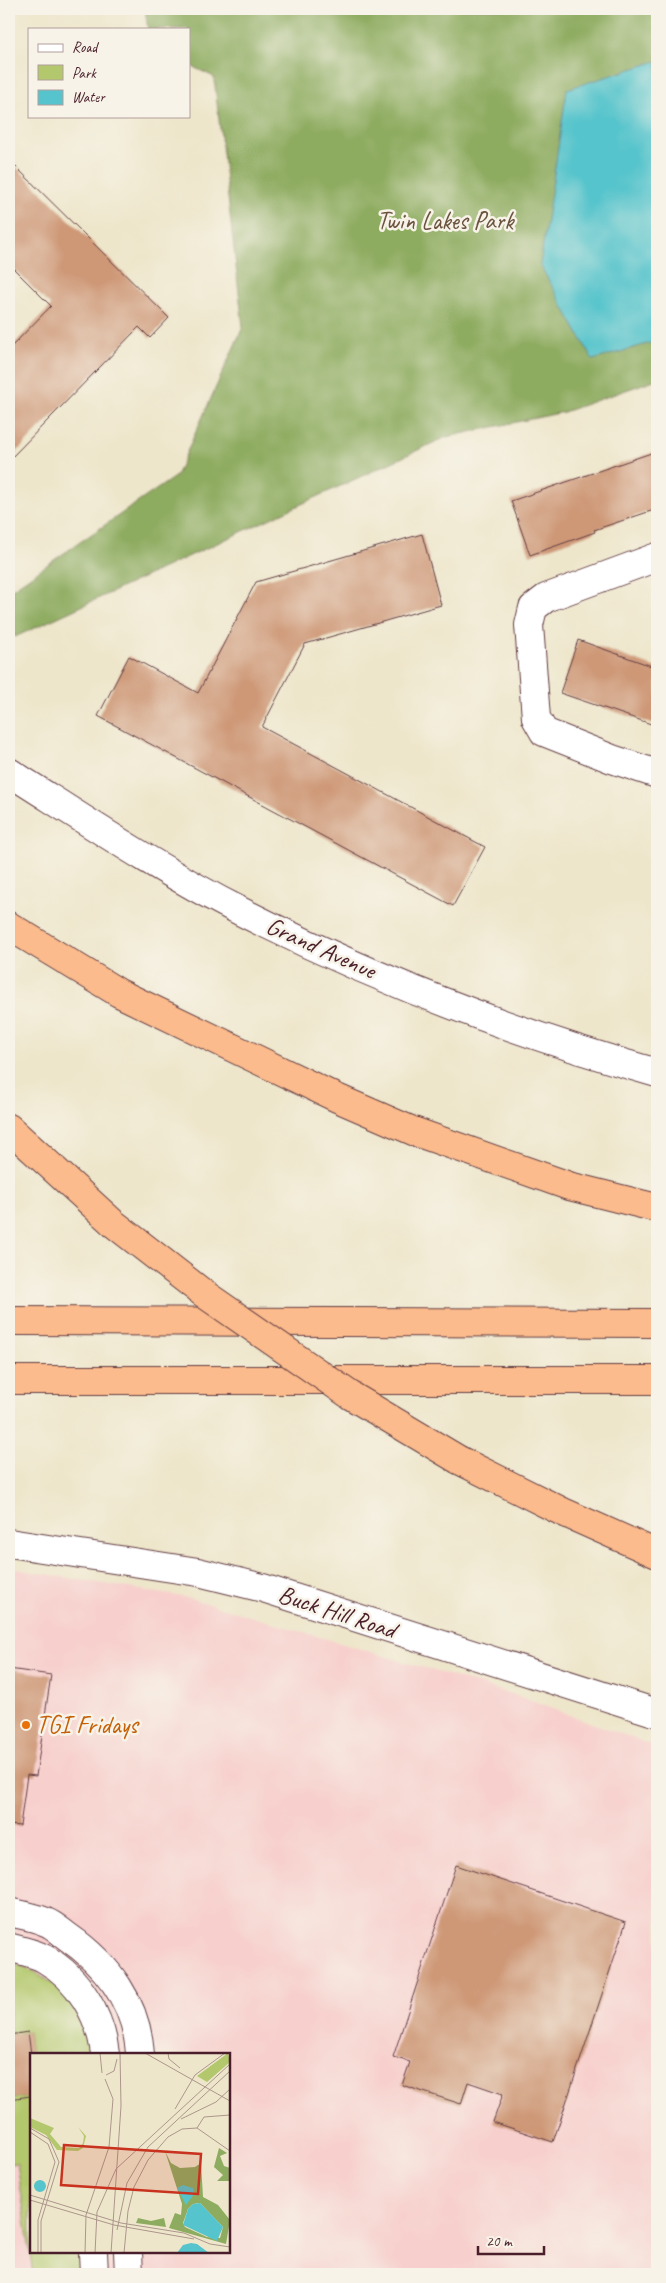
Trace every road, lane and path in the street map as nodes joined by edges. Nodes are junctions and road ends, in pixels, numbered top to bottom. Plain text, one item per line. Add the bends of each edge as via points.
1 (657, 557) edge
2 (9, 772) edge
3 (657, 774) edge
4 (9, 926) edge
5 (657, 1073) edge
6 (9, 1128) edge
7 (657, 1208) edge
8 (9, 1322) edge
9 (657, 1324) edge
10 (9, 1380) edge
11 (657, 1380) edge
12 (9, 1543) edge
13 (657, 1554) edge
14 (657, 1713) edge
15 (9, 1912) edge
16 (9, 1947) edge
17 (105, 2053) edge
18 (140, 2053) edge
19 (93, 2253) edge
20 (128, 2253) edge
21 (94, 2274) edge
22 (129, 2274) edge

1 - 3 street via 546,598 534,608 529,625 536,718 544,732 612,760
2 - 5 street, Grand Avenue via 162,869 341,959 452,1005 573,1048
4 - 7 highway via 119,993 404,1128 569,1186
6 - 13 highway, bridge via 113,1223 203,1293 350,1395 459,1460
8 - 9 highway
10 - 11 highway
12 - 14 street, Buck Hill Road via 198,1572 263,1588
15 - 18 street via 47,1922 106,1968 122,1991 139,2040
16 - 17 street via 44,1958 60,1969 96,2016
19 - 21 street
20 - 22 street

